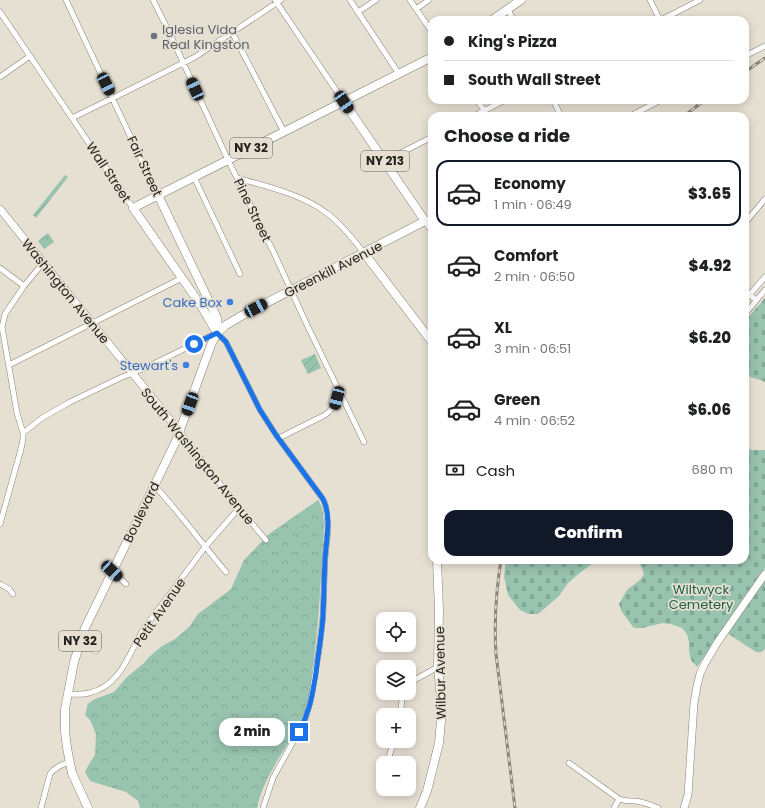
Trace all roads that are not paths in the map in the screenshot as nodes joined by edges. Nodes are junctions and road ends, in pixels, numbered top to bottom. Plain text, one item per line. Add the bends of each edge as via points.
1 (66, 0) edge
2 (153, 0) edge
3 (350, 0) edge
4 (376, 0) edge
5 (410, 0) edge
6 (429, 0) edge
7 (521, 0) edge
8 (650, 0) edge
9 (700, 0) edge
10 (277, 1) edge
11 (416, 9) junction
12 (508, 9) junction
13 (0, 12) edge
14 (358, 12) junction
15 (498, 16) edge
16 (511, 16) edge
17 (658, 16) edge
18 (672, 16) edge
19 (428, 26) edge
20 (232, 32) junction
21 (765, 46) edge
22 (749, 54) edge
23 (30, 56) junction
24 (428, 59) edge
25 (184, 64) junction
26 (399, 74) junction
27 (0, 77) edge
28 (113, 98) junction
29 (344, 102) junction
30 (480, 104) edge
31 (498, 104) edge
32 (653, 104) edge
33 (484, 111) joint
34 (638, 112) edge
35 (72, 118) junction
36 (284, 132) junction
37 (428, 139) edge
38 (228, 160) junction
39 (385, 161) junction
40 (194, 177) junction
41 (237, 178) junction
42 (158, 195) junction
43 (765, 199) edge
44 (133, 208) junction
45 (0, 209) edge
46 (749, 218) edge
47 (428, 219) edge
48 (364, 253) junction
49 (43, 263) junction
50 (0, 268) edge
51 (240, 274) dead end
52 (765, 276) edge
53 (182, 278) junction
54 (24, 286) junction
55 (291, 290) junction
56 (765, 290) edge
57 (750, 294) joint
58 (756, 300) junction
59 (749, 309) edge
60 (92, 323) junction
61 (217, 333) junction
62 (428, 337) edge
63 (9, 365) junction
64 (132, 373) junction
65 (337, 388) junction
66 (180, 432) junction
67 (22, 433) junction
68 (279, 438) junction
69 (364, 442) dead end
70 (154, 485) junction
71 (239, 508) junction
72 (0, 524) edge
73 (266, 540) dead end
74 (205, 547) junction
75 (437, 564) edge
76 (112, 571) junction
77 (226, 572) dead end
78 (765, 574) edge
79 (0, 584) edge
80 (126, 584) dead end
81 (13, 594) dead end
82 (80, 639) junction
83 (96, 651) dead end
84 (438, 667) junction
85 (416, 680) edge
86 (67, 694) junction
87 (69, 762) junction
88 (569, 764) dead end
89 (619, 799) junction
90 (41, 808) edge
91 (88, 808) edge
92 (263, 808) edge
93 (420, 808) edge
94 (614, 808) edge
95 (658, 808) edge
96 (684, 808) edge

1 - 28 street, Fair Street
2 - 25 street, Pine Street
3 - 14 street
4 - 14 street
5 - 11 street
6 - 11 street
7 - 12 main road
8 - 17 street
9 - 18 street
10 - 20 street
10 - 29 street
11 - 19 street
12 - 15 main road
12 - 16 street
13 - 23 street, Wall Street
14 - 26 street
20 - 25 street
20 - 36 street
21 - 22 street
23 - 27 street
23 - 35 street, Wall Street
24 - 26 main road, NY 32
25 - 28 street
25 - 38 street, Pine Street
26 - 29 main road, NY 32
28 - 35 street
28 - 42 street, Fair Street
29 - 36 main road, NY 32
29 - 39 main road, NY 213
30 - 33 street
31 - 33 street
32 - 34 street
35 - 44 street, Wall Street
36 - 38 main road, NY 32
37 - 39 street
38 - 40 main road, NY 32
38 - 41 street, Pine Street
39 - 47 main road, NY 213
40 - 42 main road, NY 32
40 - 51 street
41 - 48 street via 293,195 322,209 340,224
41 - 55 street, Pine Street
42 - 44 main road, NY 32
42 - 61 main road, Fair Street via 217,318
43 - 46 street
44 - 53 main road, Wall Street
45 - 49 main road, Washington Avenue
47 - 48 main road, Greenkill Avenue
48 - 55 main road, Greenkill Avenue
48 - 62 main road
49 - 54 street
49 - 60 main road, Washington Avenue
50 - 54 street
52 - 57 street
53 - 60 street
53 - 61 main road, Wall Street
54 - 63 street via 2,323
55 - 61 main road, Greenkill Avenue via 226,325
55 - 65 street, Pine Street
56 - 58 street
57 - 58 street
58 - 59 street
60 - 63 street
60 - 64 main road, Washington Avenue
61 - 64 street, Greenkill Avenue
61 - 66 main road, Boulevard / NY 32
61 - 68 street via 226,342 260,410
63 - 67 street
64 - 66 main road, South Washington Avenue
64 - 67 street, Greenkill Avenue via 70,402
65 - 68 street via 337,398 332,410
65 - 69 street, Pine Street
66 - 70 main road, Boulevard / NY 32
66 - 71 street, South Washington Avenue
67 - 72 street via 21,449
68 - 92 street via 323,499 328,530 323,616 309,708 299,732 273,778
70 - 74 street
70 - 76 main road, Boulevard / NY 32
71 - 73 street, South Washington Avenue
71 - 74 street, Petit Avenue
74 - 77 street
74 - 86 street, Petit Avenue via 145,627 121,672 102,689 90,693
75 - 84 main road, Wilbur Avenue
76 - 80 street
76 - 82 main road, Boulevard / NY 32
78 - 96 main road via 717,643 700,674 694,703 690,776
79 - 81 street
82 - 83 street
82 - 86 main road, Boulevard / NY 32
84 - 85 street
84 - 93 main road, Wilbur Avenue via 441,730 430,779
86 - 87 main road, Boulevard / NY 32 via 65,731
87 - 90 street via 50,774
87 - 91 main road, Boulevard / NY 32
88 - 89 street
89 - 94 street
89 - 95 street

